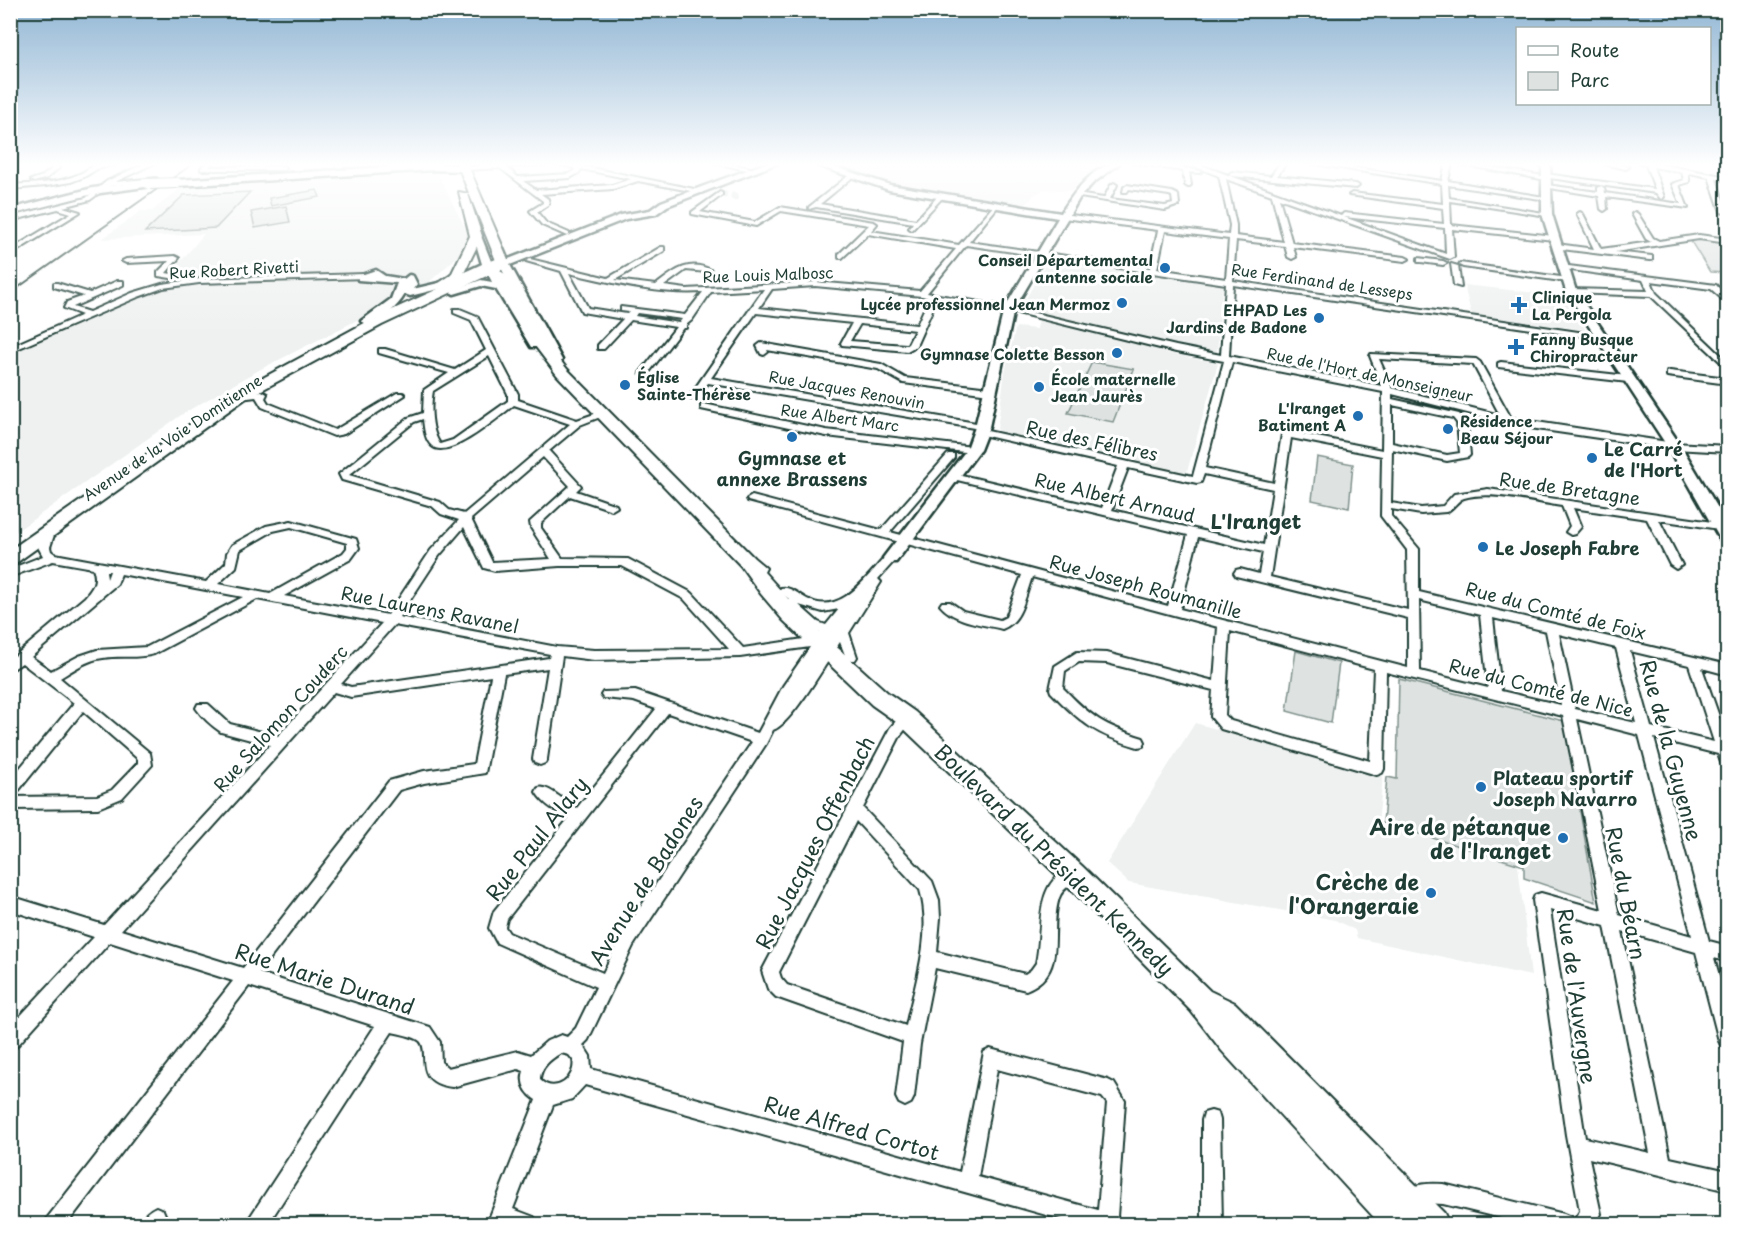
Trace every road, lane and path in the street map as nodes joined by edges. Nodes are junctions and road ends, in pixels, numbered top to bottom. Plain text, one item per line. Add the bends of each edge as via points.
1 (64, 221) edge
2 (473, 221) edge
3 (480, 221) edge
4 (480, 221) edge
5 (541, 221) edge
6 (608, 221) edge
7 (615, 221) edge
8 (737, 221) edge
9 (761, 221) edge
10 (853, 221) edge
11 (877, 221) edge
12 (909, 221) edge
13 (983, 221) edge
14 (1060, 221) edge
15 (1101, 221) edge
16 (1232, 221) edge
17 (1282, 221) edge
18 (1353, 221) edge
19 (1392, 221) edge
20 (1449, 221) edge
21 (1549, 221) edge
22 (1583, 221) edge
23 (1639, 221) edge
24 (917, 222) joint
25 (874, 224) junction
26 (1449, 226) junction
27 (1162, 228) junction
28 (33, 231) dead end
29 (48, 231) junction
30 (866, 232) junction
31 (567, 234) junction
32 (476, 236) junction
33 (1232, 237) junction
34 (903, 238) junction
35 (1728, 241) edge
36 (1555, 242) junction
37 (1656, 242) junction
38 (1288, 243) junction
39 (962, 245) junction
40 (638, 250) dead end
41 (1599, 252) junction
42 (10, 253) edge
43 (1041, 254) junction
44 (842, 256) dead end
45 (530, 257) junction
46 (1292, 257) dead end
47 (1649, 258) dead end
48 (1405, 259) dead end
49 (1446, 259) junction
50 (1421, 260) dead end
51 (126, 261) dead end
52 (1462, 263) junction
53 (498, 265) junction
54 (1454, 266) junction
55 (564, 270) junction
56 (706, 270) dead end
57 (1153, 270) junction
58 (364, 276) joint
59 (378, 277) junction
60 (1567, 277) junction
61 (1646, 278) junction
62 (609, 280) junction
63 (1230, 281) junction
64 (189, 282) junction
65 (120, 283) dead end
66 (445, 284) junction
67 (57, 285) dead end
68 (771, 285) junction
69 (1458, 285) dead end
70 (658, 287) junction
71 (709, 290) junction
72 (922, 294) junction
73 (1653, 294) junction
74 (90, 295) junction
75 (934, 296) junction
76 (422, 302) junction
77 (1728, 302) edge
78 (1009, 309) junction
79 (754, 310) junction
80 (457, 311) dead end
81 (632, 313) junction
82 (89, 315) junction
83 (689, 318) junction
84 (367, 321) junction
85 (857, 321) junction
86 (683, 326) junction
87 (920, 328) junction
88 (1599, 337) junction
89 (601, 347) dead end
90 (10, 350) edge
91 (382, 351) dead end
92 (490, 351) junction
93 (764, 352) dead end
94 (1227, 358) junction
95 (1501, 364) dead end
96 (1728, 368) edge
97 (454, 372) junction
98 (644, 373) dead end
99 (1670, 374) dead end
100 (1628, 379) junction
101 (706, 380) junction
102 (1728, 381) edge
103 (990, 391) junction
104 (400, 395) dead end
105 (240, 396) junction
106 (1388, 396) junction
107 (694, 397) dead end
108 (513, 402) junction
109 (704, 407) dead end
110 (603, 414) junction
111 (427, 415) junction
112 (1508, 421) junction
113 (577, 423) junction
114 (981, 430) junction
115 (1674, 446) junction
116 (1386, 449) junction
117 (1728, 449) edge
118 (973, 450) junction
119 (543, 451) junction
120 (951, 456) dead end
121 (1124, 464) junction
122 (1198, 475) junction
123 (953, 477) junction
124 (1278, 487) junction
125 (571, 493) junction
126 (752, 499) dead end
127 (1566, 503) junction
128 (1385, 505) junction
129 (612, 507) dead end
130 (1106, 512) junction
131 (1651, 516) junction
132 (465, 518) junction
133 (1719, 526) junction
134 (50, 532) junction
135 (1571, 532) dead end
136 (1194, 533) junction
137 (883, 534) junction
138 (1728, 539) edge
139 (903, 540) junction
140 (10, 548) edge
141 (1268, 550) junction
142 (52, 557) junction
143 (891, 558) junction
144 (10, 559) edge
145 (560, 562) junction
146 (748, 562) junction
147 (97, 565) junction
148 (1676, 565) dead end
149 (116, 569) junction
150 (10, 573) edge
151 (1028, 573) junction
152 (1240, 573) dead end
153 (873, 577) junction
154 (1264, 579) junction
155 (209, 586) junction
156 (859, 589) junction
157 (785, 591) junction
158 (1412, 594) junction
159 (256, 595) junction
160 (271, 598) junction
161 (89, 600) junction
162 (946, 605) dead end
163 (1173, 611) junction
164 (1486, 612) junction
165 (1412, 615) junction
166 (852, 616) junction
167 (391, 620) junction
168 (1224, 625) junction
169 (1552, 628) junction
170 (1622, 645) junction
171 (824, 648) junction
172 (740, 653) junction
173 (22, 657) junction
174 (556, 657) junction
175 (1694, 662) junction
176 (1380, 666) junction
177 (10, 667) edge
178 (499, 669) junction
179 (1728, 670) edge
180 (1414, 674) junction
181 (52, 676) junction
182 (332, 687) junction
183 (1220, 687) junction
184 (1495, 694) junction
185 (609, 695) dead end
186 (81, 704) junction
187 (666, 706) junction
188 (203, 708) dead end
189 (1570, 713) junction
190 (905, 715) junction
191 (1644, 731) junction
192 (761, 740) junction
193 (1138, 742) dead end
194 (282, 743) junction
195 (1725, 751) edge
196 (540, 759) dead end
197 (1728, 764) edge
198 (10, 790) edge
199 (543, 792) dead end
200 (10, 803) edge
201 (855, 810) junction
202 (579, 816) junction
203 (1073, 874) junction
204 (10, 903) edge
205 (1611, 920) junction
206 (109, 933) junction
207 (1705, 948) junction
208 (1728, 954) edge
209 (928, 958) junction
210 (247, 976) junction
211 (606, 984) junction
212 (389, 1021) junction
213 (912, 1036) junction
214 (10, 1041) edge
215 (1728, 1041) edge
216 (571, 1045) junction
217 (534, 1065) junction
218 (582, 1075) junction
219 (546, 1096) junction
220 (905, 1097) dead end
221 (1211, 1120) dead end
222 (1577, 1146) junction
223 (1662, 1166) junction
224 (1728, 1181) edge
225 (967, 1184) junction
226 (1405, 1211) edge
227 (500, 1220) edge
228 (55, 1224) edge
229 (257, 1224) edge
230 (527, 1224) edge
231 (1108, 1224) edge
232 (1212, 1224) edge
233 (1433, 1224) edge
234 (1564, 1224) edge
235 (1582, 1224) edge

1 - 29 street
2 - 32 main road
3 - 53 main road
4 - 53 main road
5 - 31 street
6 - 31 street
7 - 45 street
8 - 9 street via 756,224
10 - 25 street
11 - 25 street
12 - 24 street
13 - 39 street
14 - 43 street
15 - 27 street
16 - 33 street
17 - 38 street
18 - 49 street
19 - 26 street
20 - 26 street
21 - 36 street
22 - 41 street
23 - 37 street
24 - 34 street
25 - 30 street
26 - 36 street
26 - 49 street
27 - 33 street
27 - 57 street
28 - 29 street
29 - 42 street
30 - 34 street, Rue Ferdinand de Lesseps
30 - 44 street
31 - 53 street
32 - 53 street
32 - 66 main road via 456,277
33 - 38 street
33 - 63 street
34 - 39 street, Rue Ferdinand de Lesseps
35 - 37 street via 1700,237
36 - 41 street
36 - 60 street
37 - 41 street
38 - 46 street
38 - 48 street
39 - 43 street, Rue Ferdinand de Lesseps
39 - 72 street
40 - 62 street via 658,250
41 - 47 street
43 - 57 street, Rue Ferdinand de Lesseps
43 - 78 street
45 - 53 street
45 - 55 street, Rue Louis Malbosc
49 - 50 street
49 - 52 street
49 - 54 street
51 - 64 street via 175,258 161,274 190,279
52 - 54 street
52 - 60 street
53 - 66 street, Avenue de la Voie Domitienne
53 - 76 main road, Avenue de la Voie Domitienne
53 - 76 street, Avenue de la Voie Domitienne via 481,283
53 - 110 main road via 539,342
54 - 69 street
55 - 62 street, Rue Louis Malbosc
55 - 81 street via 581,303
56 - 70 street via 684,268
57 - 63 street, Rue Ferdinand de Lesseps
58 - 59 street via 366,280
58 - 64 street, Rue Robert Rivetti
59 - 66 street via 407,277 411,280 407,290 410,293
59 - 84 street via 398,279 402,287 393,304
60 - 61 street
60 - 73 street
60 - 88 street
61 - 73 street
61 - 77 street via 1713,287
62 - 70 street, Rue Louis Malbosc
63 - 88 street, Rue Ferdinand de Lesseps
63 - 94 street
64 - 82 street, Rue Robert Rivetti via 144,291
65 - 74 street
66 - 84 main road, Avenue de la Voie Domitienne
67 - 74 street
68 - 71 street, Rue Louis Malbosc
68 - 72 street, Rue Louis Malbosc via 851,286
68 - 79 street
70 - 71 street, Rue Louis Malbosc
71 - 83 street
72 - 75 street, Rue Louis Malbosc
73 - 96 street
74 - 82 street via 68,308
75 - 78 street, Rue Louis Malbosc
75 - 87 street
76 - 105 main road, Avenue de la Voie Domitienne
78 - 94 street, Rue de l'Hort de Monseigneur
78 - 103 street
79 - 85 street
79 - 101 street
80 - 92 street via 474,318
81 - 83 street
81 - 86 street via 637,320
81 - 89 street
82 - 90 street, Rue Robert Rivetti
83 - 86 street
84 - 140 main road, Avenue de la Voie Domitienne via 234,392
85 - 87 street
85 - 87 street via 845,343 907,348 912,346
86 - 98 street
88 - 100 street
91 - 97 street
92 - 97 street
92 - 108 street via 513,394
93 - 103 street via 761,346 871,364 903,380
94 - 106 street, Rue de l'Hort de Monseigneur
94 - 122 street
95 - 100 street
97 - 111 street via 429,390
99 - 102 street
100 - 115 street
101 - 107 street
101 - 114 street, Rue Jacques Renouvin
103 - 114 street
104 - 105 street via 334,433 265,405 262,394
105 - 134 main road, Avenue de la Voie Domitienne
106 - 112 street, Rue de l'Hort de Monseigneur
106 - 112 street via 1374,356 1476,362
106 - 116 street
106 - 116 street via 1456,416 1461,422 1465,454 1447,458
108 - 111 street via 446,447 433,442
108 - 113 street
109 - 118 street, Rue Albert Marc via 826,433
110 - 113 street
110 - 146 main road
111 - 132 street via 411,420 344,474 346,478 435,504 445,512
112 - 115 street, Rue de l'Hort de Monseigneur
113 - 119 street, Rue Salomon Couderc
114 - 118 street
114 - 121 street, Rue des Félibres
115 - 117 street, Rue de l'Hort de Monseigneur
115 - 133 street
116 - 124 street via 1287,434
116 - 128 street
118 - 123 street
119 - 125 street via 576,486
119 - 132 street, Rue Salomon Couderc
120 - 137 street
121 - 122 street, Rue des Félibres
121 - 130 street
122 - 124 street, Rue des Félibres
123 - 130 street, Rue Albert Arnaud
123 - 139 street
124 - 141 street
125 - 129 street
125 - 145 street via 536,522 536,528
126 - 137 street, Rue Joseph Roumanille
127 - 128 street, Rue de Bretagne via 1488,492 1458,496 1446,509 1421,511
127 - 131 street, Rue de Bretagne
127 - 135 street via 1576,527
128 - 158 street via 1386,516 1413,549
130 - 136 street, Rue Albert Arnaud
131 - 133 street, Rue de Bretagne
131 - 148 street
132 - 145 street via 488,565
132 - 167 street, Rue Salomon Couderc via 435,553
133 - 138 street
134 - 142 street via 44,547
134 - 144 main road, Avenue de la Voie Domitienne
136 - 141 street, Rue Albert Arnaud
136 - 163 street
137 - 139 street, Rue Joseph Roumanille
139 - 143 street
139 - 151 street, Rue Joseph Roumanille
141 - 154 street
142 - 147 street, Rue Laurens Ravanel
142 - 150 street
143 - 153 street
143 - 166 street
145 - 172 street via 624,562 688,596
146 - 157 main road
146 - 171 main road via 761,585
147 - 149 street, Rue Laurens Ravanel
147 - 161 street via 104,576 103,583
149 - 155 street, Rue Laurens Ravanel
149 - 161 street via 113,581
151 - 162 street via 1011,619 1002,625 959,614
151 - 163 street, Rue Joseph Roumanille
152 - 154 street
153 - 156 street
153 - 171 street
154 - 165 street
155 - 159 street, Rue Laurens Ravanel
155 - 160 street via 232,564 236,548 279,525 291,524 352,541 353,548 347,556
156 - 157 street via 833,609 820,609
156 - 171 street
157 - 171 main road
158 - 164 street, Rue du Comté de Foix
158 - 165 street
159 - 160 street, Rue Laurens Ravanel
159 - 181 street via 150,651 134,656 92,655
160 - 167 street, Rue Laurens Ravanel
161 - 173 street
163 - 168 street, Rue Joseph Roumanille
164 - 169 street, Rue du Comté de Foix
164 - 184 street
165 - 180 street
166 - 171 street
166 - 171 street via 843,633
167 - 174 street, Rue Laurens Ravanel
167 - 182 street, Rue Salomon Couderc
168 - 176 street, Rue Joseph Roumanille
168 - 183 street
169 - 170 street, Rue du Comté de Foix
169 - 189 street, Rue du Béarn
170 - 175 street, Rue du Comté de Foix
170 - 191 street, Rue de la Guyenne
171 - 172 street, Rue Laurens Ravanel
171 - 190 main road, Boulevard du Président Kennedy via 885,705
171 - 192 street, Avenue de Badones via 790,707
172 - 174 street, Rue Laurens Ravanel
173 - 177 street
173 - 181 street
174 - 178 street
174 - 196 street
175 - 179 street, Rue du Comté de Foix
175 - 195 street
176 - 180 street, Rue du Comté de Nice
176 - 183 street via 1377,769 1226,725 1218,717
178 - 182 street via 351,692
178 - 210 street via 480,769 394,785
180 - 184 street, Rue du Comté de Nice
181 - 186 street
182 - 194 street, Rue Salomon Couderc
183 - 193 street via 1107,658 1077,657 1059,669 1056,689 1083,717 1107,734
184 - 189 street, Rue du Comté de Nice
185 - 187 street via 635,696
186 - 198 street
186 - 200 street via 145,757 145,765 117,794 98,802
187 - 192 street
187 - 202 street, Rue Paul Alary
188 - 194 street via 226,728
189 - 191 street, Rue du Comté de Nice
189 - 205 street, Rue du Béarn
190 - 201 street, Rue Jacques Offenbach
190 - 203 main road, Boulevard du Président Kennedy
191 - 195 street, Rue du Comté de Nice
191 - 207 street, Rue de la Guyenne
192 - 211 street, Avenue de Badones via 627,941
194 - 206 street, Rue Salomon Couderc
195 - 197 street
199 - 202 street via 560,807
201 - 209 street via 933,897
201 - 213 street, Rue Jacques Offenbach via 770,971 774,984 782,991
202 - 211 street, Rue Paul Alary via 500,916 497,928 503,938
203 - 209 street via 1057,885 1052,898 1044,964 1033,981
203 - 226 main road, Boulevard du Président Kennedy via 1202,1001 1232,1041
204 - 206 street, Rue Marie Durand
205 - 207 street, Rue de l'Auvergne
205 - 222 street, Rue de l'Auvergne via 1541,900
205 - 223 street, Rue du Béarn
206 - 210 street, Rue Marie Durand
206 - 214 street, Rue Salomon Couderc
207 - 208 street, Rue de l'Auvergne
207 - 215 street, Rue de la Guyenne
209 - 213 street
210 - 212 street, Rue Marie Durand
210 - 228 street
211 - 216 street, Avenue de Badones via 582,1034
212 - 217 street, Rue Marie Durand via 424,1034 431,1042 432,1066 444,1077 518,1059
212 - 229 street
213 - 220 street
216 - 217 street via 550,1047
216 - 218 street via 582,1057
217 - 219 street via 533,1084
218 - 219 street via 567,1092
218 - 225 street, Rue Alfred Cortot
219 - 227 street
221 - 232 street
222 - 223 street
222 - 235 street via 1591,1214
223 - 224 street
225 - 231 street, Rue Alfred Cortot
225 - 231 street via 990,1059 1108,1089 1116,1101
226 - 233 main road, Boulevard du Président Kennedy
226 - 234 street via 1424,1193 1443,1194
227 - 230 street

